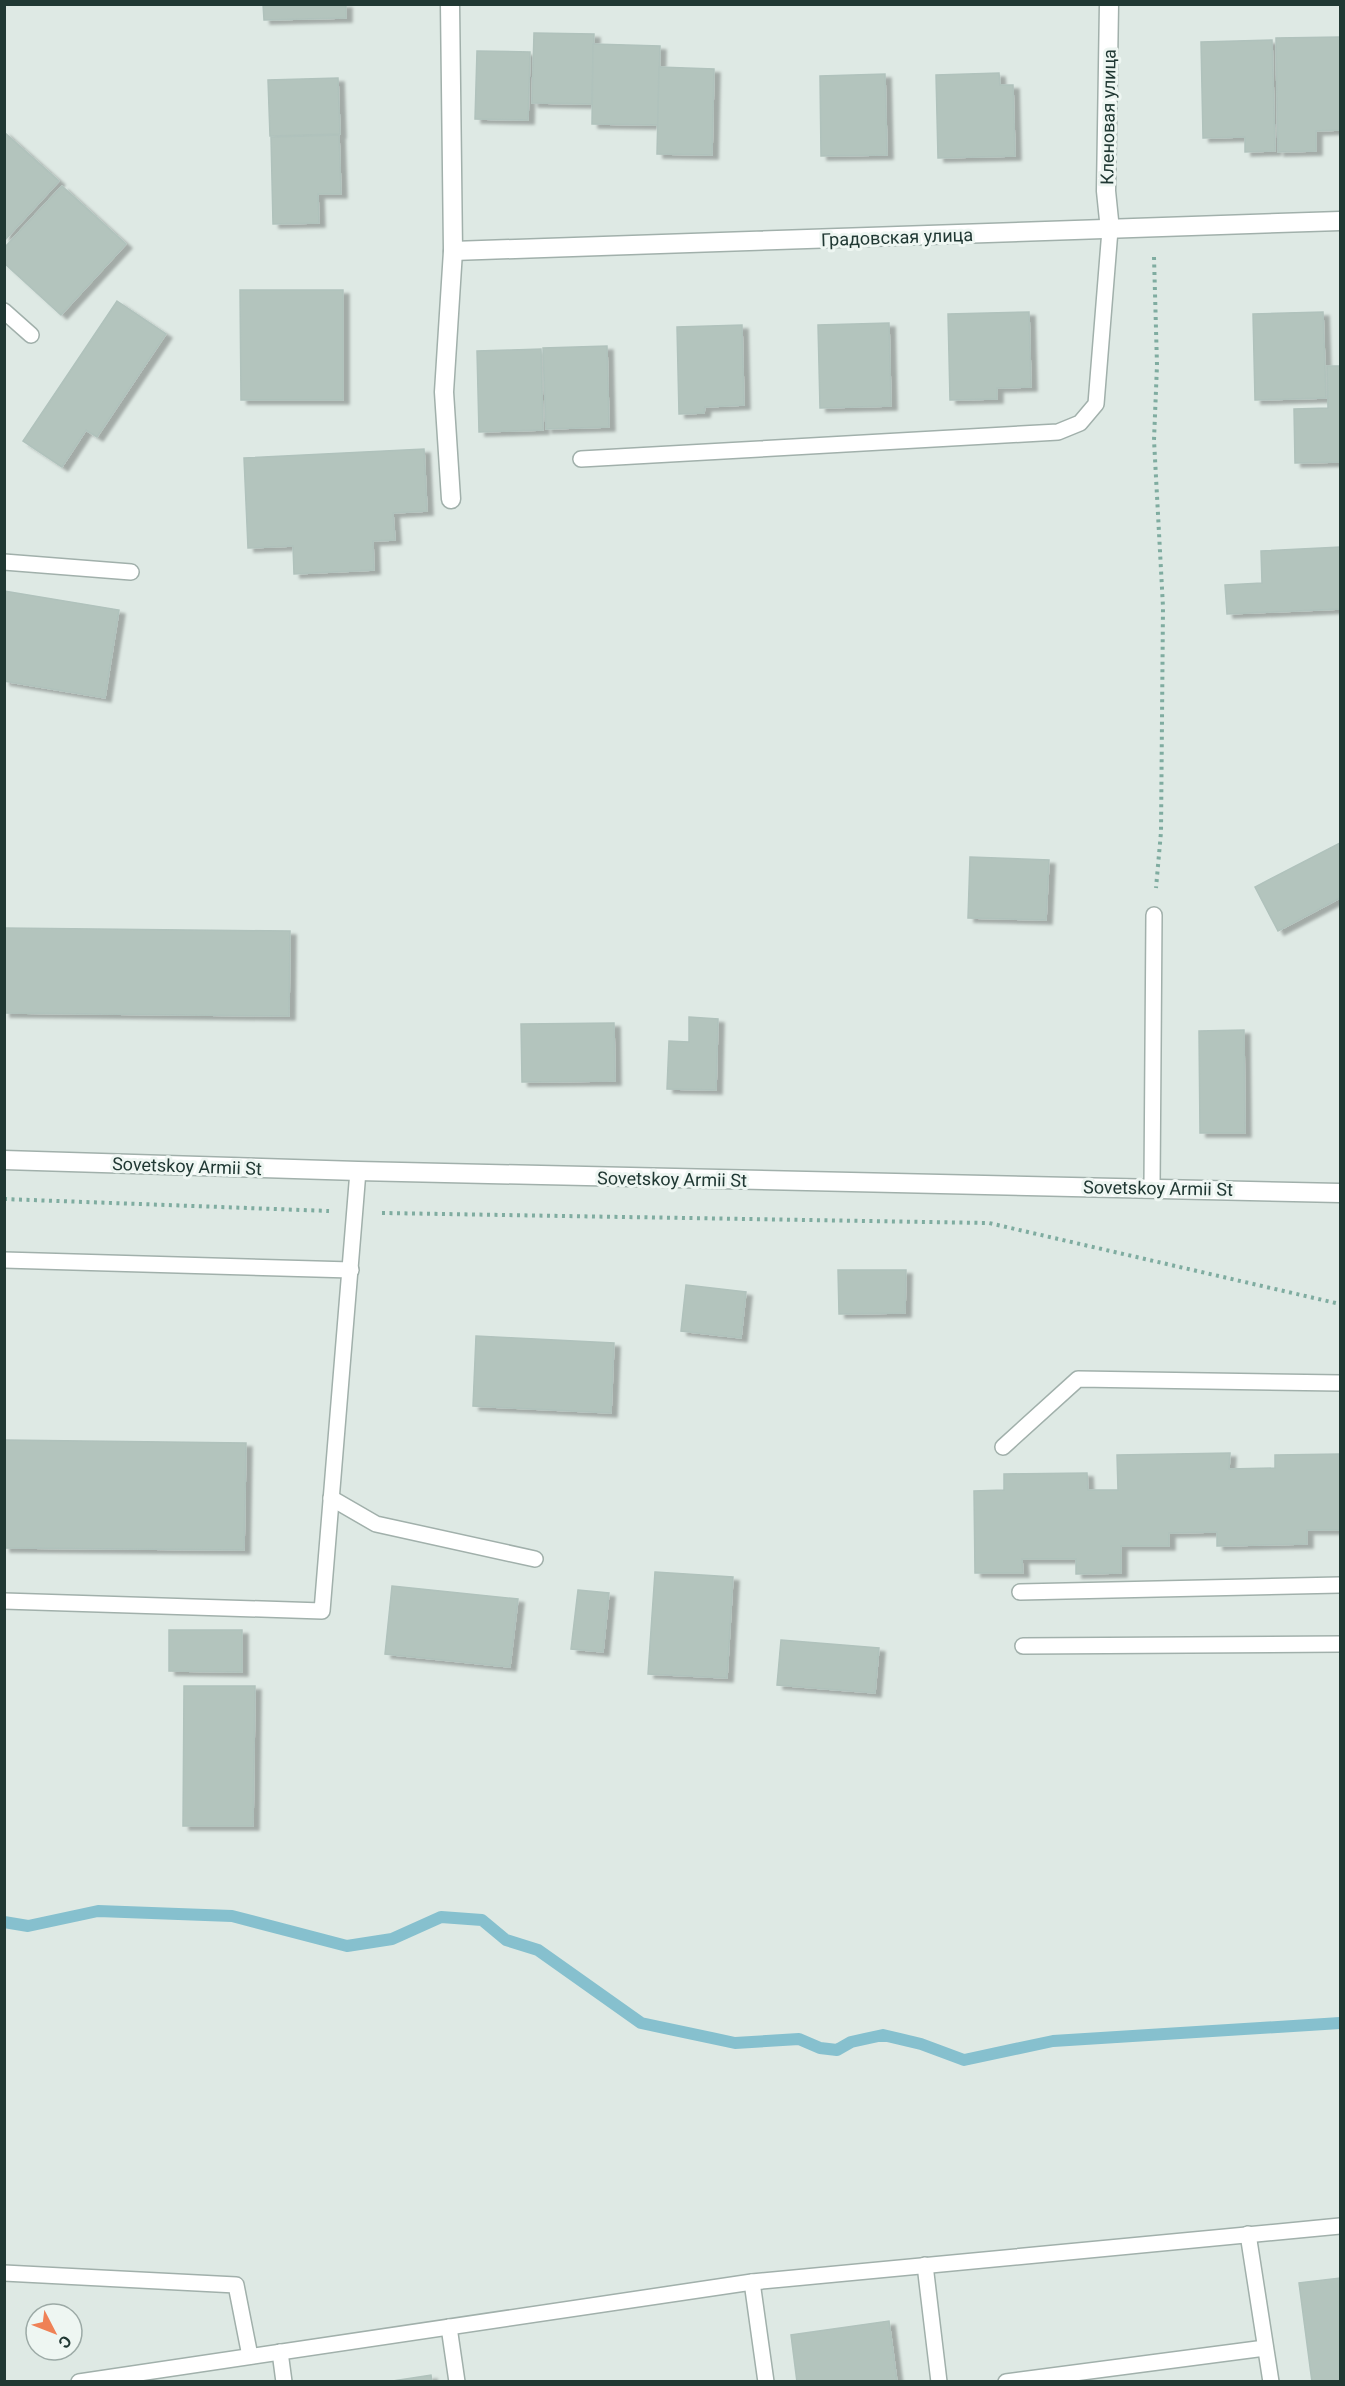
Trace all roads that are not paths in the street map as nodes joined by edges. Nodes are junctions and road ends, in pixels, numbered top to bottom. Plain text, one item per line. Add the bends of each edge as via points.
1 (450, 4) edge
2 (1109, 4) edge
3 (1341, 221) edge
4 (1110, 230) junction
5 (453, 251) junction
6 (4, 311) edge
7 (31, 335) dead end
8 (581, 459) dead end
9 (451, 499) dead end
10 (4, 562) edge
11 (131, 572) dead end
12 (1154, 915) road end
13 (4, 1160) edge
14 (358, 1171) junction
15 (1152, 1187) junction
16 (1341, 1193) edge
17 (4, 1260) edge
18 (351, 1270) junction
19 (1341, 1383) edge
20 (1003, 1447) dead end
21 (331, 1498) junction
22 (535, 1559) dead end
23 (1341, 1585) edge
24 (1020, 1592) dead end
25 (4, 1601) edge
26 (1341, 1644) edge
27 (1023, 1646) dead end
28 (1341, 2226) edge
29 (1248, 2234) junction
30 (925, 2265) junction
31 (4, 2273) edge
32 (752, 2282) junction
33 (449, 2327) junction
34 (1265, 2348) junction
35 (280, 2352) junction
36 (250, 2356) junction
37 (79, 2382) edge
38 (284, 2382) edge
39 (457, 2382) edge
40 (766, 2382) edge
41 (939, 2382) edge
42 (1006, 2382) edge
43 (1270, 2382) edge

1 - 5 street
2 - 4 street, Кленовая улица via 1106,191
3 - 4 street, Градовская улица
4 - 5 street, Градовская улица
4 - 8 lane via 1096,404 1080,423 1058,432
5 - 9 street via 444,392
6 - 7 lane
10 - 11 lane
12 - 15 lane
13 - 14 street, Sovetskoy Armii St
14 - 15 street, Sovetskoy Armii St
14 - 18 lane
15 - 16 street, Sovetskoy Armii St
17 - 18 lane
18 - 21 lane
19 - 20 lane via 1078,1378
21 - 22 lane via 376,1524
21 - 25 lane via 322,1611
23 - 24 lane
26 - 27 lane
28 - 29 lane
29 - 30 lane
29 - 34 lane
30 - 32 lane
30 - 41 lane
31 - 36 lane via 236,2285
32 - 33 lane
32 - 40 lane
33 - 35 lane
33 - 39 lane
34 - 42 lane
34 - 43 lane
35 - 36 lane
35 - 38 lane
36 - 37 lane

